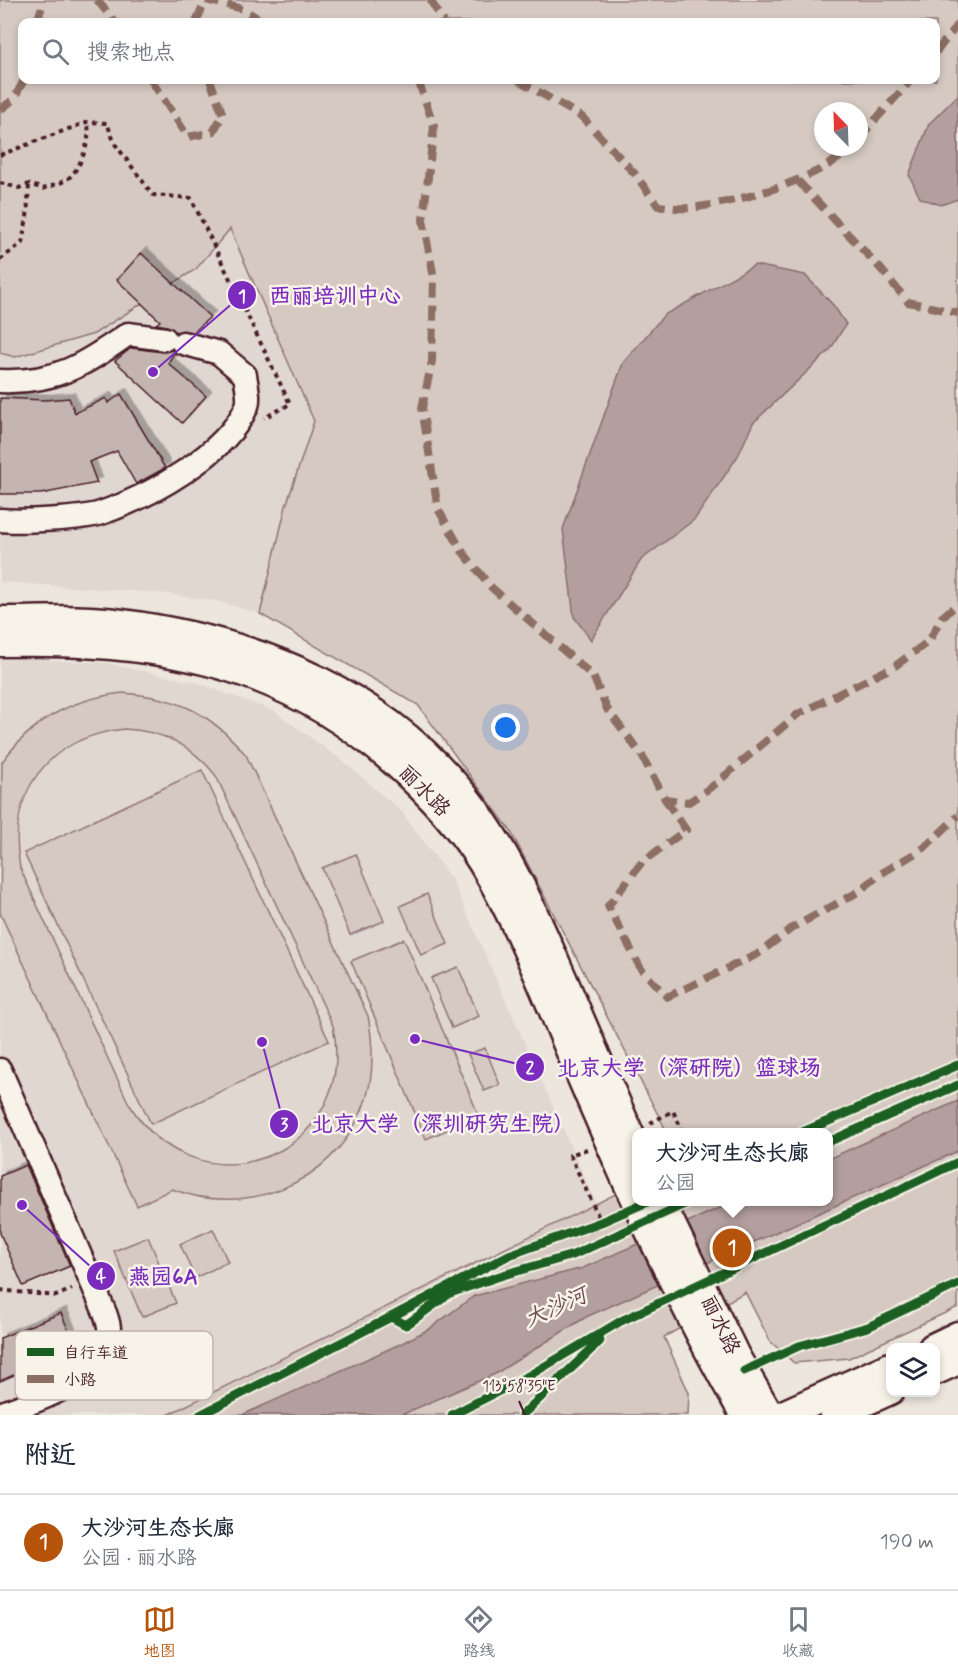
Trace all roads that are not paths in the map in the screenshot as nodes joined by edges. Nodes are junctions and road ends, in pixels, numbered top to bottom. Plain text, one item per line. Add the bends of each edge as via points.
1 (0, 381) edge
2 (0, 520) edge
3 (0, 621) edge
4 (0, 642) edge
5 (0, 1070) edge
6 (625, 1141) edge
7 (632, 1192) edge
8 (640, 1206) edge
9 (662, 1206) edge
10 (110, 1331) edge
11 (958, 1336) edge
12 (940, 1344) edge
13 (958, 1360) edge
14 (726, 1361) junction
15 (940, 1368) edge
16 (886, 1369) edge
17 (886, 1392) edge
18 (36, 1400) edge
19 (0, 1414) edge
20 (745, 1415) edge
21 (769, 1415) edge
22 (783, 1415) edge
23 (834, 1415) edge

1 - 2 street via 28,382 78,368 128,334 219,352 245,375 248,404 228,436 185,473 100,514
3 - 6 main road, 丽水路 via 122,624 210,639 294,667 332,685 402,735 452,782 473,808 511,870 542,932
4 - 6 main road, 丽水路 via 108,644 237,668 299,694 383,751 450,816 483,863
5 - 10 street
6 - 7 main road, 丽水路
8 - 14 main road, 丽水路
9 - 14 main road, 丽水路
11 - 12 main road
13 - 15 main road
14 - 20 main road, 丽水路
14 - 21 main road, 丽水路
16 - 22 main road
17 - 23 main road
18 - 19 street

